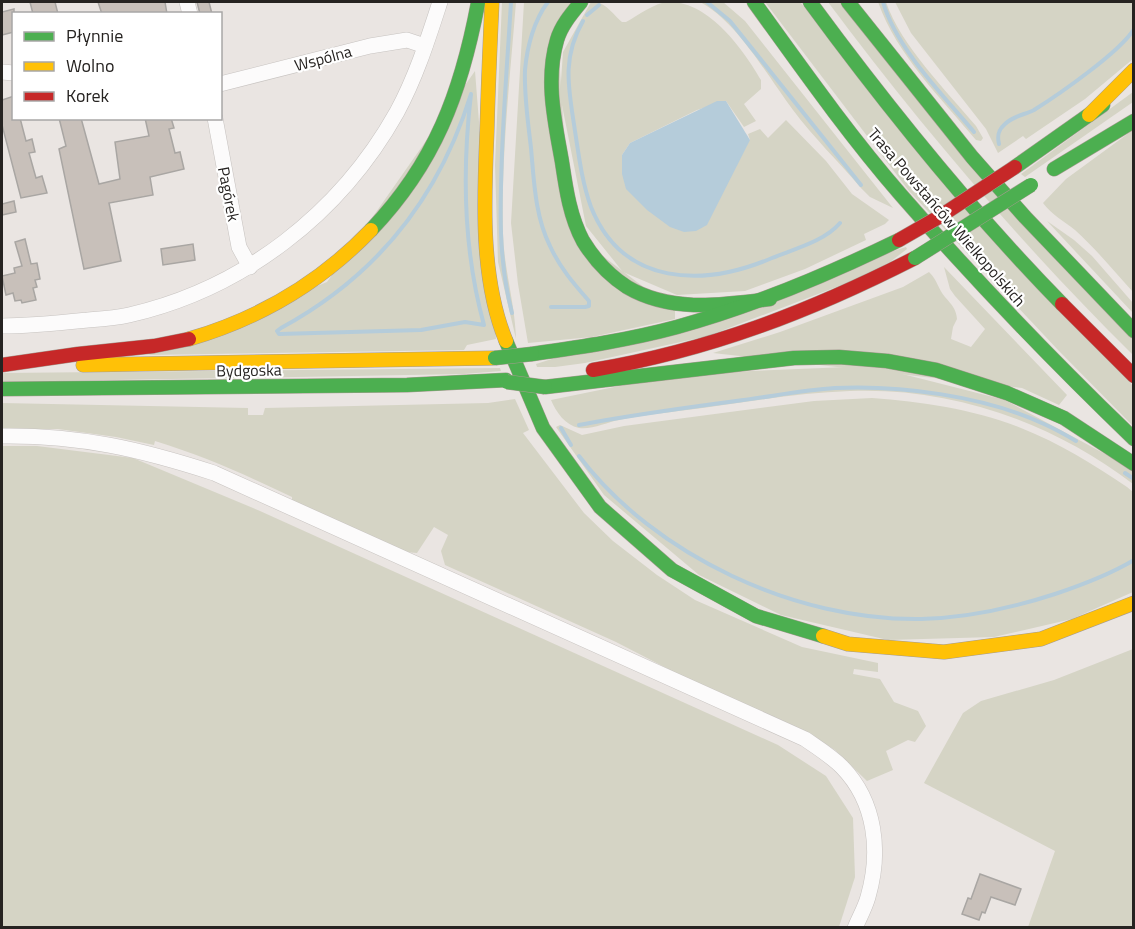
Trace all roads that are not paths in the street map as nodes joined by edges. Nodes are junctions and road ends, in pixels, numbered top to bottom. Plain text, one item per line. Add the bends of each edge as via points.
1 (440, 2) edge
2 (478, 2) edge
3 (492, 2) edge
4 (581, 2) edge
5 (754, 2) edge
6 (810, 2) edge
7 (848, 2) edge
8 (873, 11) dead end
9 (750, 20) dead end
10 (425, 46) junction
11 (893, 56) junction
12 (1134, 70) edge
13 (222, 83) edge
14 (1134, 83) edge
15 (815, 86) junction
16 (1134, 112) edge
17 (1089, 115) junction
18 (215, 120) edge
19 (1134, 121) edge
20 (1043, 177) junction
21 (250, 267) junction
22 (770, 299) junction
23 (2, 326) edge
24 (1132, 329) edge
25 (2, 365) edge
26 (1134, 376) edge
27 (543, 382) junction
28 (2, 390) edge
29 (2, 436) edge
30 (1134, 439) edge
31 (1134, 464) edge
32 (1134, 603) edge
33 (855, 927) edge

1 - 10 street
2 - 25 main road via 471,44 454,98 417,174 375,228 315,280 259,312 198,336 153,347
3 - 32 main road via 484,204 493,292 505,339 531,407 581,484 612,520 675,572 732,606 778,626 860,647 902,652 998,647 1043,638
4 - 22 main road via 557,38 551,87 568,202 584,241 612,275 635,291 665,302 721,306
5 - 15 main road, Trasa Powstańców Wielkopolskich
6 - 26 main road, Trasa Powstańców Wielkopolskich via 936,165 1039,280
7 - 11 main road
8 - 11 main road
9 - 15 main road
10 - 13 street, Wspólna via 407,40 370,46
10 - 21 street via 398,110 354,176 320,213
11 - 24 main road via 933,110 1010,200
12 - 17 main road
14 - 17 main road
15 - 30 main road, Trasa Powstańców Wielkopolskich via 899,193 1003,309
16 - 20 main road
17 - 22 main road, bridge via 939,217 849,266
18 - 21 street, Pagórek via 239,247
19 - 20 main road
20 - 27 main road, bridge via 951,237 862,286 727,339
21 - 23 street via 189,296 126,316
22 - 25 main road, bridge via 662,332 601,345 495,358
27 - 28 main road, Bydgoska, bridge
27 - 31 main road via 608,381 748,362 822,357 912,364 962,376 1024,399 1083,430
29 - 33 street via 78,438 161,456 214,473 805,739 842,767 861,793 873,823 875,857 868,898

